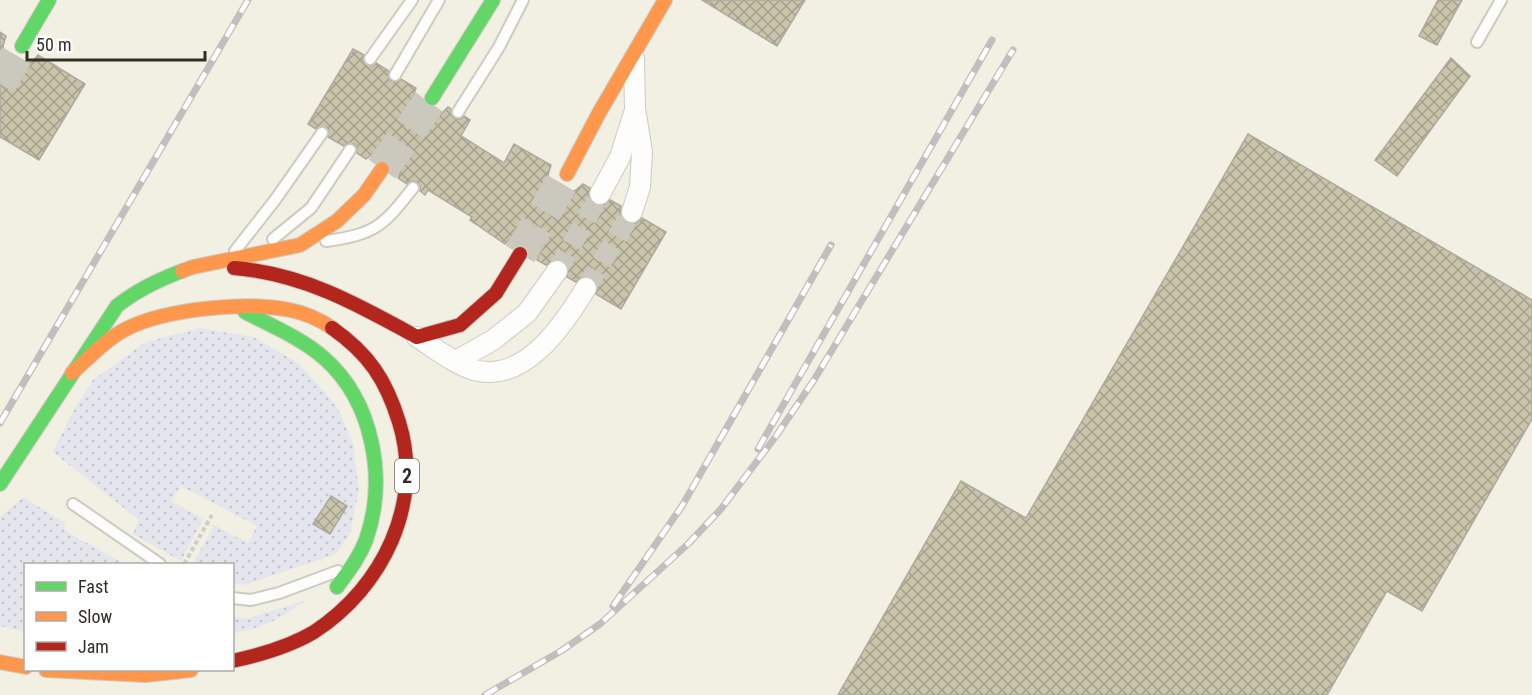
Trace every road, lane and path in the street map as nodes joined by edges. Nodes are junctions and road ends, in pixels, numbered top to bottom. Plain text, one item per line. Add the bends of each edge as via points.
1 (49, 0) edge
2 (412, 0) edge
3 (440, 0) edge
4 (493, 0) edge
5 (524, 0) edge
6 (665, 0) edge
7 (1501, 0) edge
8 (1477, 42) dead end
9 (22, 46) tunnel mouth
10 (634, 54) junction
11 (370, 59) dead end
12 (395, 75) dead end
13 (432, 98) tunnel mouth
14 (635, 108) junction
15 (458, 112) dead end
16 (322, 133) dead end
17 (350, 150) dead end
18 (382, 169) tunnel mouth
19 (567, 174) tunnel mouth
20 (413, 188) dead end
21 (600, 194) tunnel mouth
22 (632, 212) tunnel mouth
23 (300, 245) junction
24 (520, 254) tunnel mouth
25 (249, 256) junction
26 (227, 260) junction
27 (193, 267) junction
28 (557, 272) tunnel mouth
29 (586, 288) tunnel mouth
30 (235, 307) junction
31 (417, 337) junction
32 (456, 361) junction
33 (72, 373) junction
34 (0, 484) edge
35 (73, 504) dead end
36 (212, 515) dead end
37 (159, 563) edge
38 (185, 563) edge
39 (354, 565) junction
40 (234, 598) edge
41 (325, 602) dead end
42 (286, 631) dead end
43 (234, 658) edge
44 (234, 659) edge
45 (0, 662) edge
46 (24, 667) edge
47 (64, 671) edge
48 (176, 671) edge

1 - 9 highway
2 - 11 lane
3 - 12 lane
4 - 13 highway
5 - 15 lane
6 - 10 highway
7 - 8 lane
10 - 14 street
10 - 19 highway
14 - 21 street via 620,157
14 - 22 street via 642,152 640,187
16 - 26 lane
17 - 25 lane via 311,208
18 - 23 highway, 2 via 364,195 337,221
20 - 23 lane via 389,218 369,232
23 - 25 highway, 2
24 - 31 highway via 496,293 460,325
25 - 26 highway, 2
26 - 27 highway, 2
27 - 31 highway, 2 via 246,268 300,279
27 - 33 highway, 2 via 134,292 117,306
28 - 32 street via 527,313
29 - 32 street via 562,327 538,351 515,365 496,372 474,370
30 - 33 highway, 2 via 188,310 134,325
30 - 39 highway, 2 via 307,345 333,368 354,396 368,426 377,465 372,521
30 - 44 highway, 2 via 268,306 310,315 335,329 359,351 380,374 396,410 407,456 407,489 401,517 379,564 334,618 285,646 250,658
31 - 32 street
33 - 34 highway, 2
35 - 37 lane
36 - 38 path
39 - 40 lane via 279,593 251,600
39 - 41 highway, 2
42 - 43 highway, 2
45 - 46 highway
47 - 48 highway via 146,675

